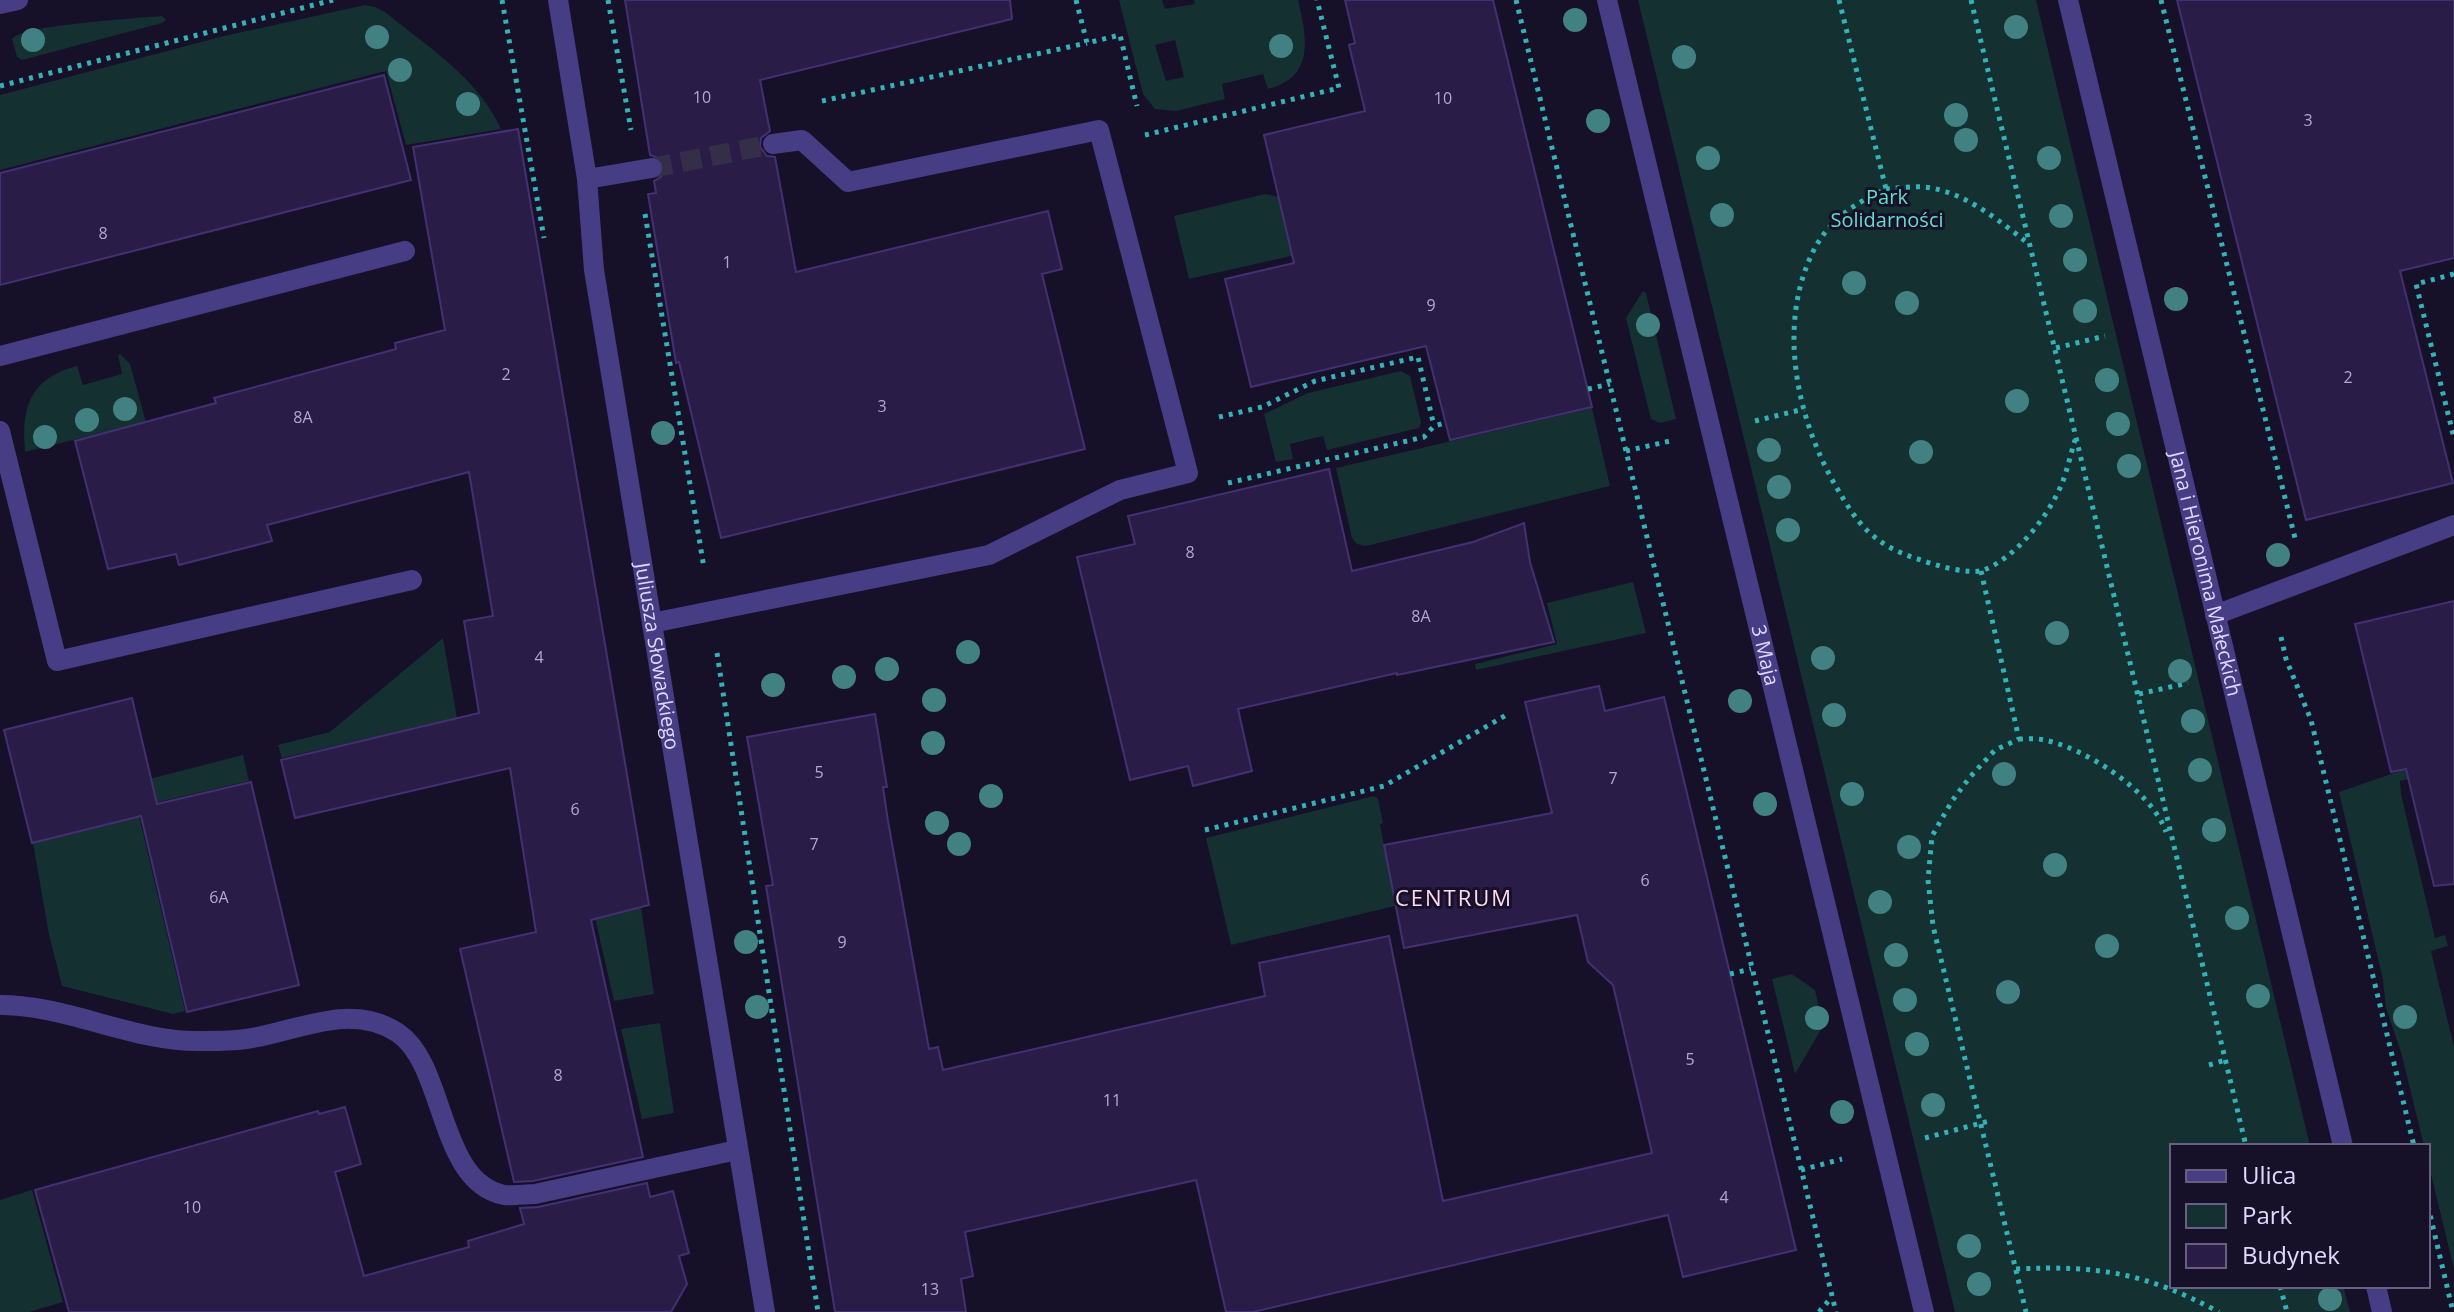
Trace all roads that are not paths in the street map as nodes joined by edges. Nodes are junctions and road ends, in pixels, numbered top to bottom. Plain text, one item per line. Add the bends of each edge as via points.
1 (18, 0) edge
2 (558, 0) edge
3 (1607, 0) edge
4 (2068, 0) edge
5 (0, 4) edge
6 (773, 144) tunnel mouth
7 (652, 168) tunnel mouth
8 (587, 179) junction
9 (405, 251) dead end
10 (0, 356) edge
11 (0, 431) edge
12 (2454, 525) edge
13 (412, 580) dead end
14 (2215, 615) junction
15 (652, 623) junction
16 (0, 1005) edge
17 (2343, 1144) edge
18 (737, 1150) junction
19 (2376, 1288) edge
20 (765, 1312) edge
21 (1924, 1312) edge
22 (2382, 1312) edge

1 - 5 street
2 - 8 street, Juliusza Słowackiego
3 - 21 street, 3 Maja
4 - 14 street, Jana i Hieronima Małeckich
6 - 15 street via 802,140 848,182 1099,130 1188,473 1120,490 989,555
7 - 8 street
8 - 15 street, Juliusza Słowackiego via 594,270
9 - 10 street
11 - 13 street via 57,661
12 - 14 street
14 - 17 street, Jana i Hieronima Małeckich
15 - 18 street, Juliusza Słowackiego
16 - 18 street via 57,1011 199,1042 364,1018 399,1033 420,1056 454,1147 477,1181 503,1195 535,1194
18 - 20 street, Juliusza Słowackiego
19 - 22 street

